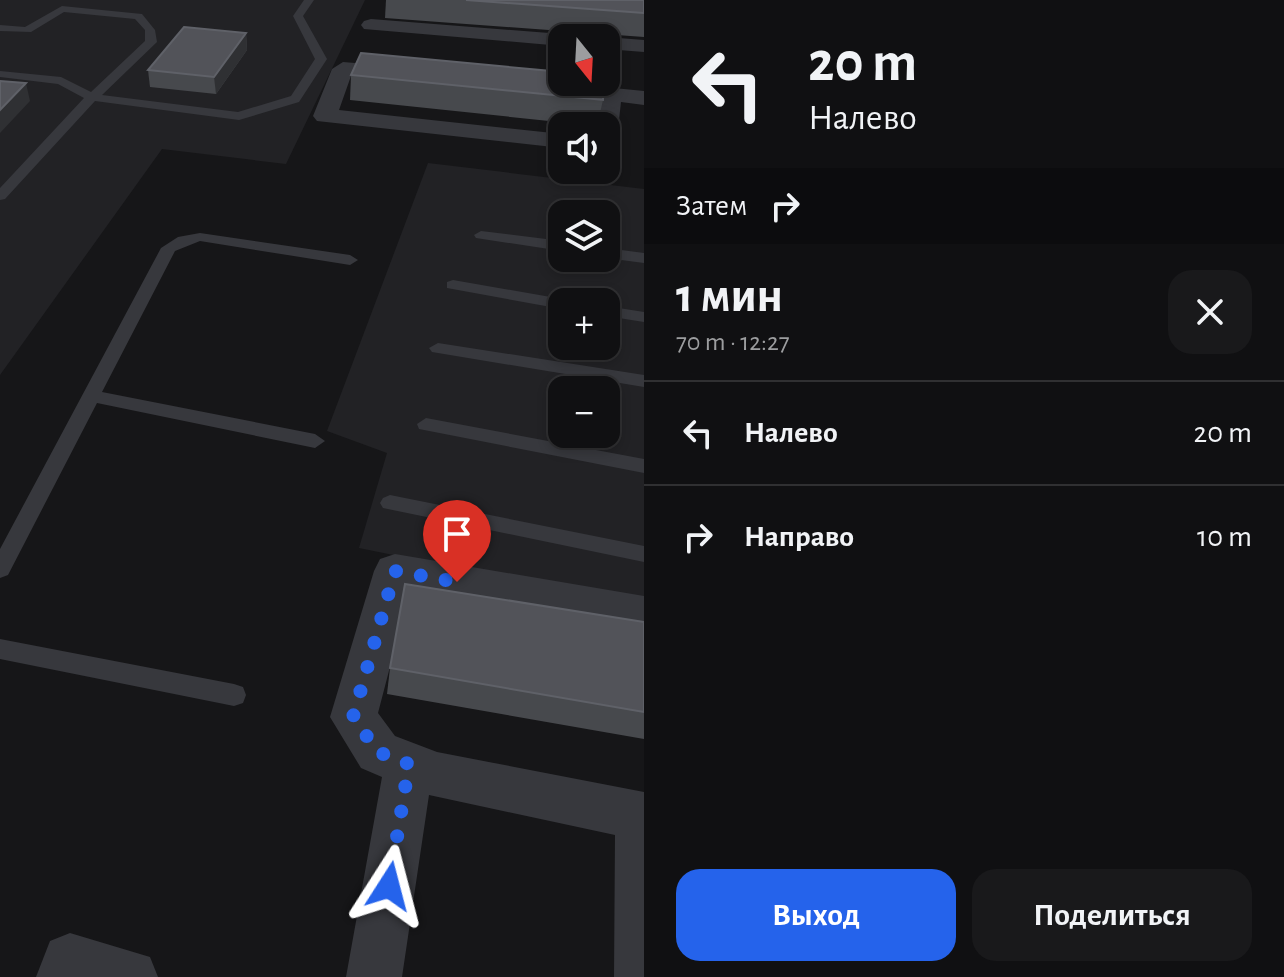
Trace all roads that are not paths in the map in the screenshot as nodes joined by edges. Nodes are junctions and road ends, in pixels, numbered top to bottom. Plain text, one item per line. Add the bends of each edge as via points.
1 (309, 0) edge
2 (382, 0) edge
3 (0, 28) edge
4 (548, 40) edge
5 (620, 44) edge
6 (644, 46) edge
7 (362, 47) junction
8 (0, 74) edge
9 (429, 76) edge
10 (535, 87) edge
11 (548, 88) edge
12 (620, 95) edge
13 (92, 97) junction
14 (644, 98) edge
15 (548, 140) edge
16 (0, 196) edge
17 (481, 235) dead end
18 (548, 244) edge
19 (620, 255) edge
20 (644, 258) edge
21 (350, 260) dead end
22 (453, 285) dead end
23 (548, 302) edge
24 (620, 313) edge
25 (644, 317) edge
26 (438, 348) dead end
27 (644, 381) edge
28 (93, 396) junction
29 (426, 424) dead end
30 (315, 441) dead end
31 (644, 466) edge
32 (390, 503) dead end
33 (644, 554) edge
34 (0, 569) edge
35 (644, 614) edge
36 (0, 649) edge
37 (234, 695) dead end
38 (409, 764) junction
39 (64, 977) edge
40 (130, 977) edge
41 (374, 977) edge
42 (642, 977) edge

1 - 13 lane via 298,16 321,59 295,99 239,116
2 - 7 street
3 - 13 lane via 27,30 62,9 138,16 150,30 151,42
4 - 7 street
5 - 6 street
7 - 9 street
7 - 15 street via 343,69 325,116
8 - 13 lane via 61,81
10 - 11 street
12 - 14 street
13 - 16 lane
17 - 18 lane
19 - 20 lane
21 - 28 lane via 200,237 183,240 169,248
22 - 23 lane
24 - 25 lane
26 - 27 lane
28 - 30 lane
28 - 34 lane
29 - 31 lane
32 - 33 lane
35 - 38 street via 395,571 353,717 378,752
36 - 37 lane
38 - 41 street
38 - 42 street via 437,775 640,815
39 - 40 street via 70,961

